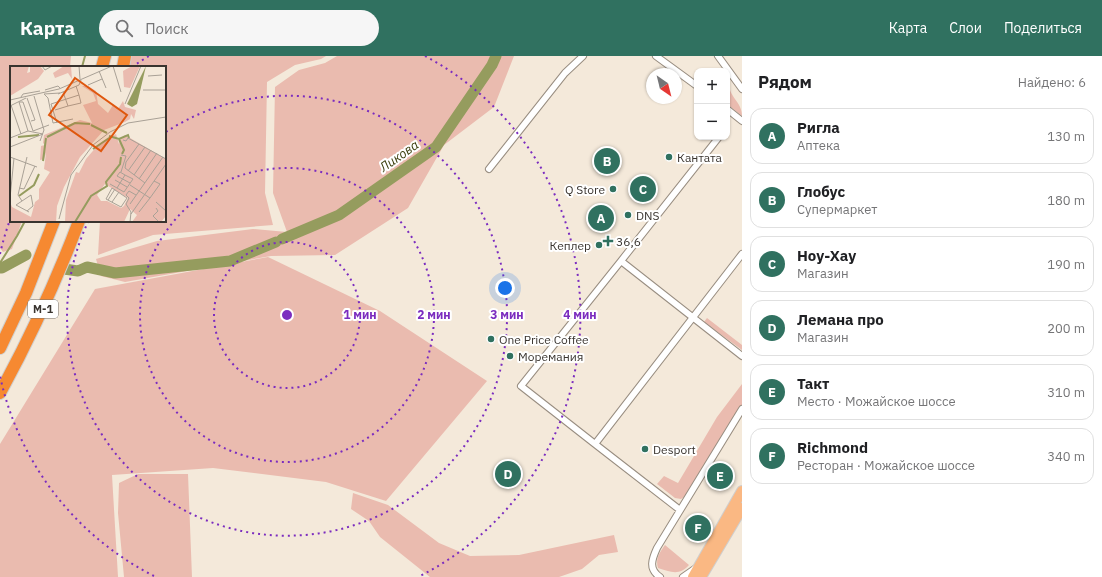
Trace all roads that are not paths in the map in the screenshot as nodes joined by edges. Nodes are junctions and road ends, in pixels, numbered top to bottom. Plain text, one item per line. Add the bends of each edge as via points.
1 (104, 56) edge
2 (125, 56) edge
3 (583, 56) edge
4 (656, 56) edge
5 (718, 56) edge
6 (102, 66) edge
7 (122, 66) edge
8 (694, 84) edge
9 (742, 89) edge
10 (730, 111) edge
11 (742, 121) edge
12 (717, 140) edge
13 (489, 169) dead end
14 (54, 222) edge
15 (79, 222) edge
16 (742, 254) edge
17 (621, 261) junction
18 (692, 317) junction
19 (0, 348) edge
20 (742, 356) edge
21 (0, 393) edge
22 (742, 410) edge
23 (595, 444) junction
24 (742, 491) edge
25 (742, 508) edge
26 (680, 510) junction
27 (700, 564) junction
28 (660, 577) edge
29 (683, 577) edge
30 (692, 577) edge
31 (701, 577) edge

1 - 6 highway
2 - 7 highway
3 - 13 street via 565,73
4 - 8 street
5 - 9 street
10 - 11 street
12 - 17 street
14 - 19 highway, М-1 via 26,293
15 - 21 highway, М-1 via 48,298
16 - 18 street
17 - 18 street
17 - 23 street via 521,386
18 - 20 street
18 - 23 street
22 - 26 street
23 - 26 street
24 - 27 main road
25 - 31 main road
26 - 28 street via 653,558 652,568
27 - 29 street
27 - 30 main road

